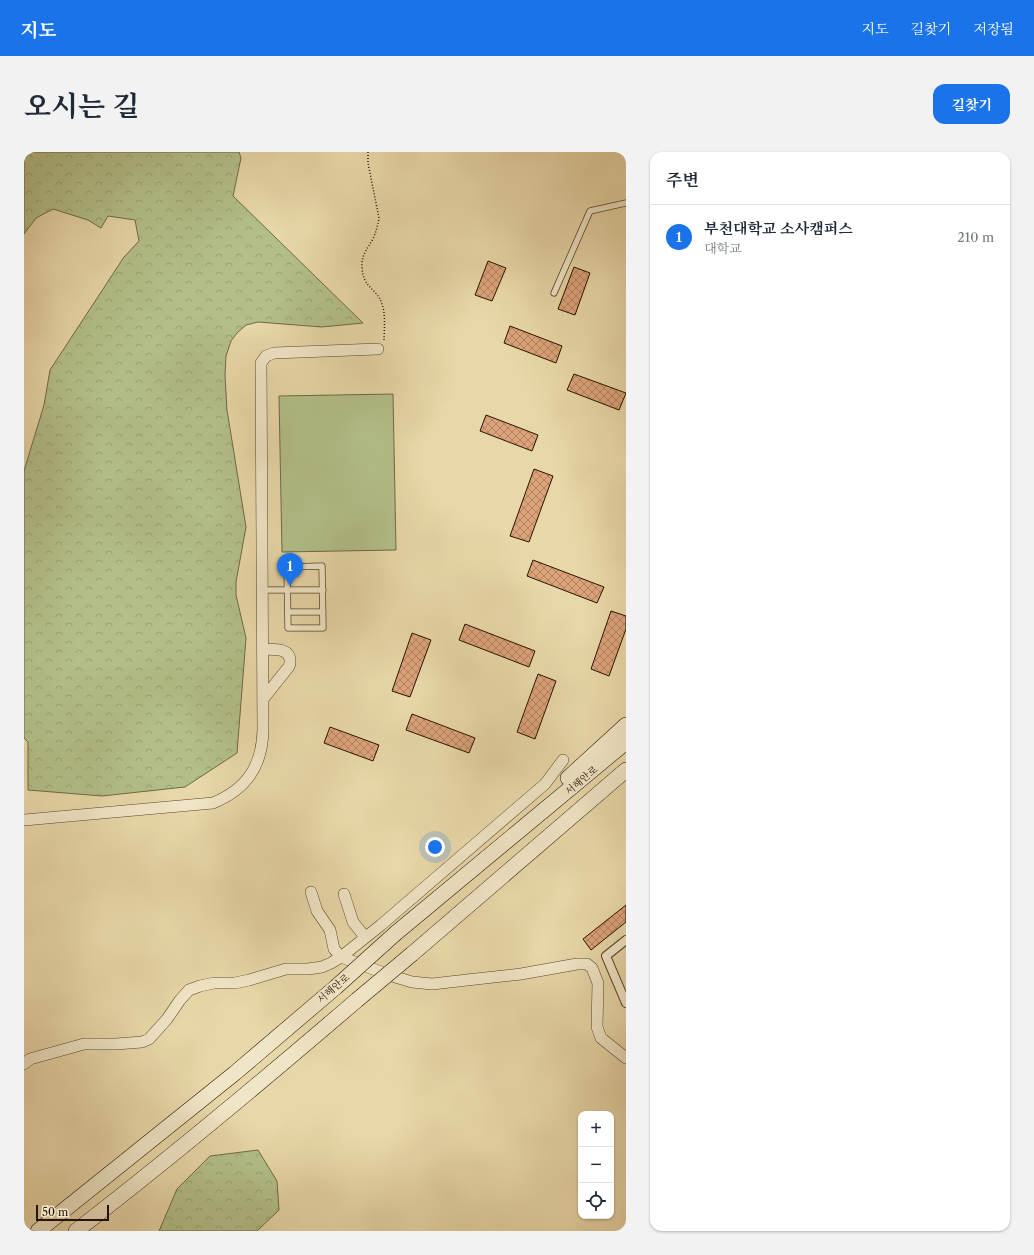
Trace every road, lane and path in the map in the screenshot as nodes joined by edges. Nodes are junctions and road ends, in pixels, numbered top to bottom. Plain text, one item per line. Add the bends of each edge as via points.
1 (368, 152) edge
2 (626, 203) edge
3 (554, 293) dead end
4 (378, 349) joint
5 (262, 590) junction
6 (288, 590) junction
7 (323, 590) junction
8 (288, 612) junction
9 (323, 612) junction
10 (263, 649) junction
11 (263, 699) junction
12 (626, 725) edge
13 (626, 742) edge
14 (563, 760) dead end
15 (626, 770) edge
16 (626, 783) edge
17 (24, 820) edge
18 (500, 847) junction
19 (515, 865) junction
20 (311, 892) dead end
21 (344, 894) dead end
22 (365, 937) junction
23 (626, 940) edge
24 (341, 957) junction
25 (626, 1003) edge
26 (626, 1058) edge
27 (24, 1064) edge
28 (38, 1231) edge
29 (76, 1231) edge

1 - 4 path via 379,218 373,238 363,256 362,268 366,283 383,305 384,349
2 - 3 lane via 590,211
4 - 5 street via 274,353 263,360 260,370
5 - 6 lane
5 - 10 street
6 - 7 lane
6 - 7 lane via 287,567 322,566
6 - 8 lane
7 - 9 lane
8 - 9 lane
8 - 9 lane via 288,628 323,628
10 - 11 street
10 - 11 street via 283,650 289,656 290,666
11 - 17 street via 260,757 242,785 220,800 205,804
12 - 18 main road via 549,796
13 - 18 main road, 서해안로
14 - 22 street via 545,784
15 - 19 main road
16 - 19 main road via 597,807
18 - 28 main road, 서해안로, bridge via 396,933 235,1073
19 - 29 main road, bridge via 253,1089
20 - 24 street via 317,911 330,930 334,949
21 - 22 street via 353,922
22 - 24 street
23 - 25 street via 606,956
24 - 26 street via 412,982 432,984 587,964 592,968 598,983 597,1027 600,1038
24 - 27 street via 322,967 286,969 234,983 200,986 189,990 149,1039 142,1042 84,1044 30,1059

